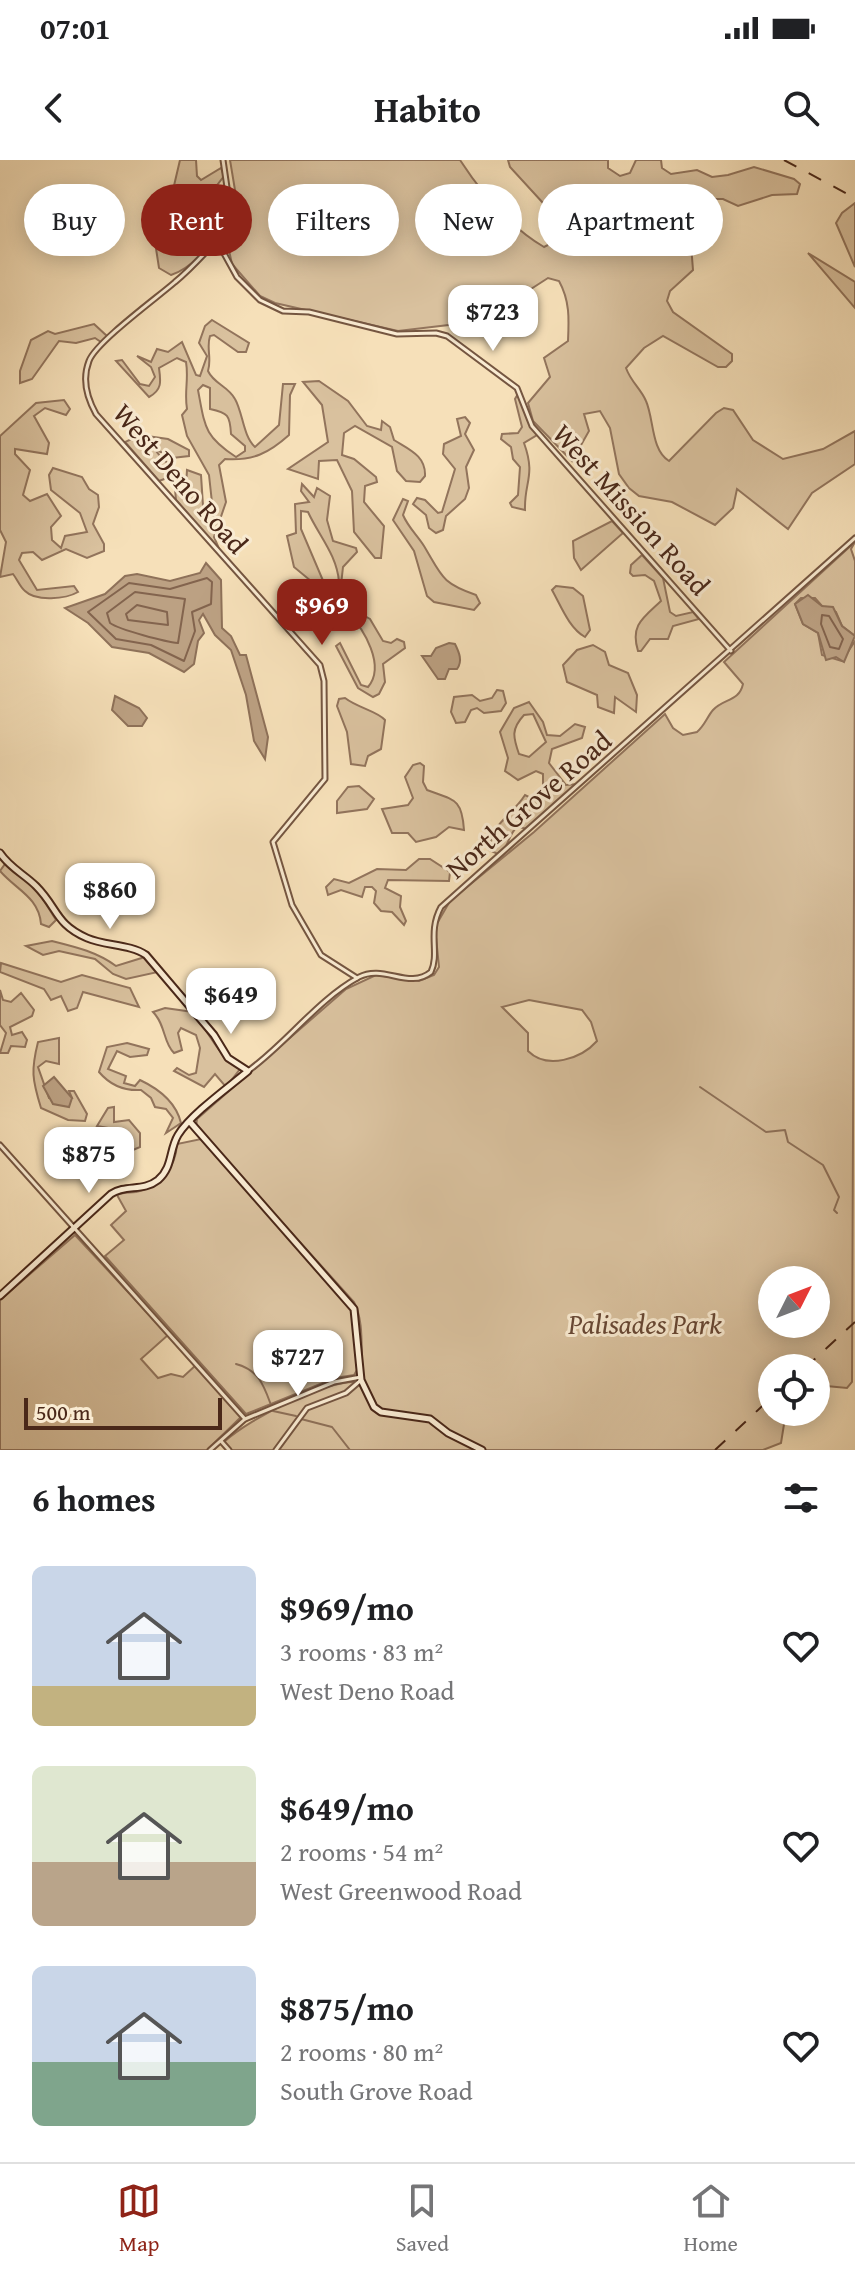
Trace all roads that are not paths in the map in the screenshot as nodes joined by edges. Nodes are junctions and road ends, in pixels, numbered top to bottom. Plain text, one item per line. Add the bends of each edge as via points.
1 (223, 160) edge
2 (227, 184) edge
3 (201, 256) edge
4 (226, 256) edge
5 (855, 538) edge
6 (731, 651) junction
7 (0, 853) edge
8 (357, 978) junction
9 (248, 1071) junction
10 (190, 1122) junction
11 (0, 1145) edge
12 (75, 1228) junction
13 (0, 1296) edge
14 (361, 1379) junction
15 (245, 1419) junction
16 (221, 1441) junction
17 (210, 1450) edge
18 (229, 1450) edge
19 (276, 1450) edge
20 (482, 1450) edge

1 - 2 street
3 - 8 street, West Deno Road via 91,356 88,400 320,665 325,779 273,842 292,905 321,955
4 - 6 street, West Mission Road via 260,300 283,311 309,312 397,334 447,336 517,388 532,426
5 - 6 street, North Grove Road
6 - 8 street, North Grove Road via 441,907 431,937 431,972 412,979 381,972
7 - 9 street via 38,888 70,930 146,955 228,1058
8 - 9 street
9 - 10 street
10 - 12 street via 179,1133 158,1180 118,1189
10 - 14 street via 349,1301 357,1318
11 - 12 street
12 - 13 street
12 - 15 street
14 - 15 street via 334,1382
14 - 19 street via 346,1393 307,1408
14 - 20 street via 381,1412 430,1419
15 - 16 street
16 - 17 street
16 - 18 street

